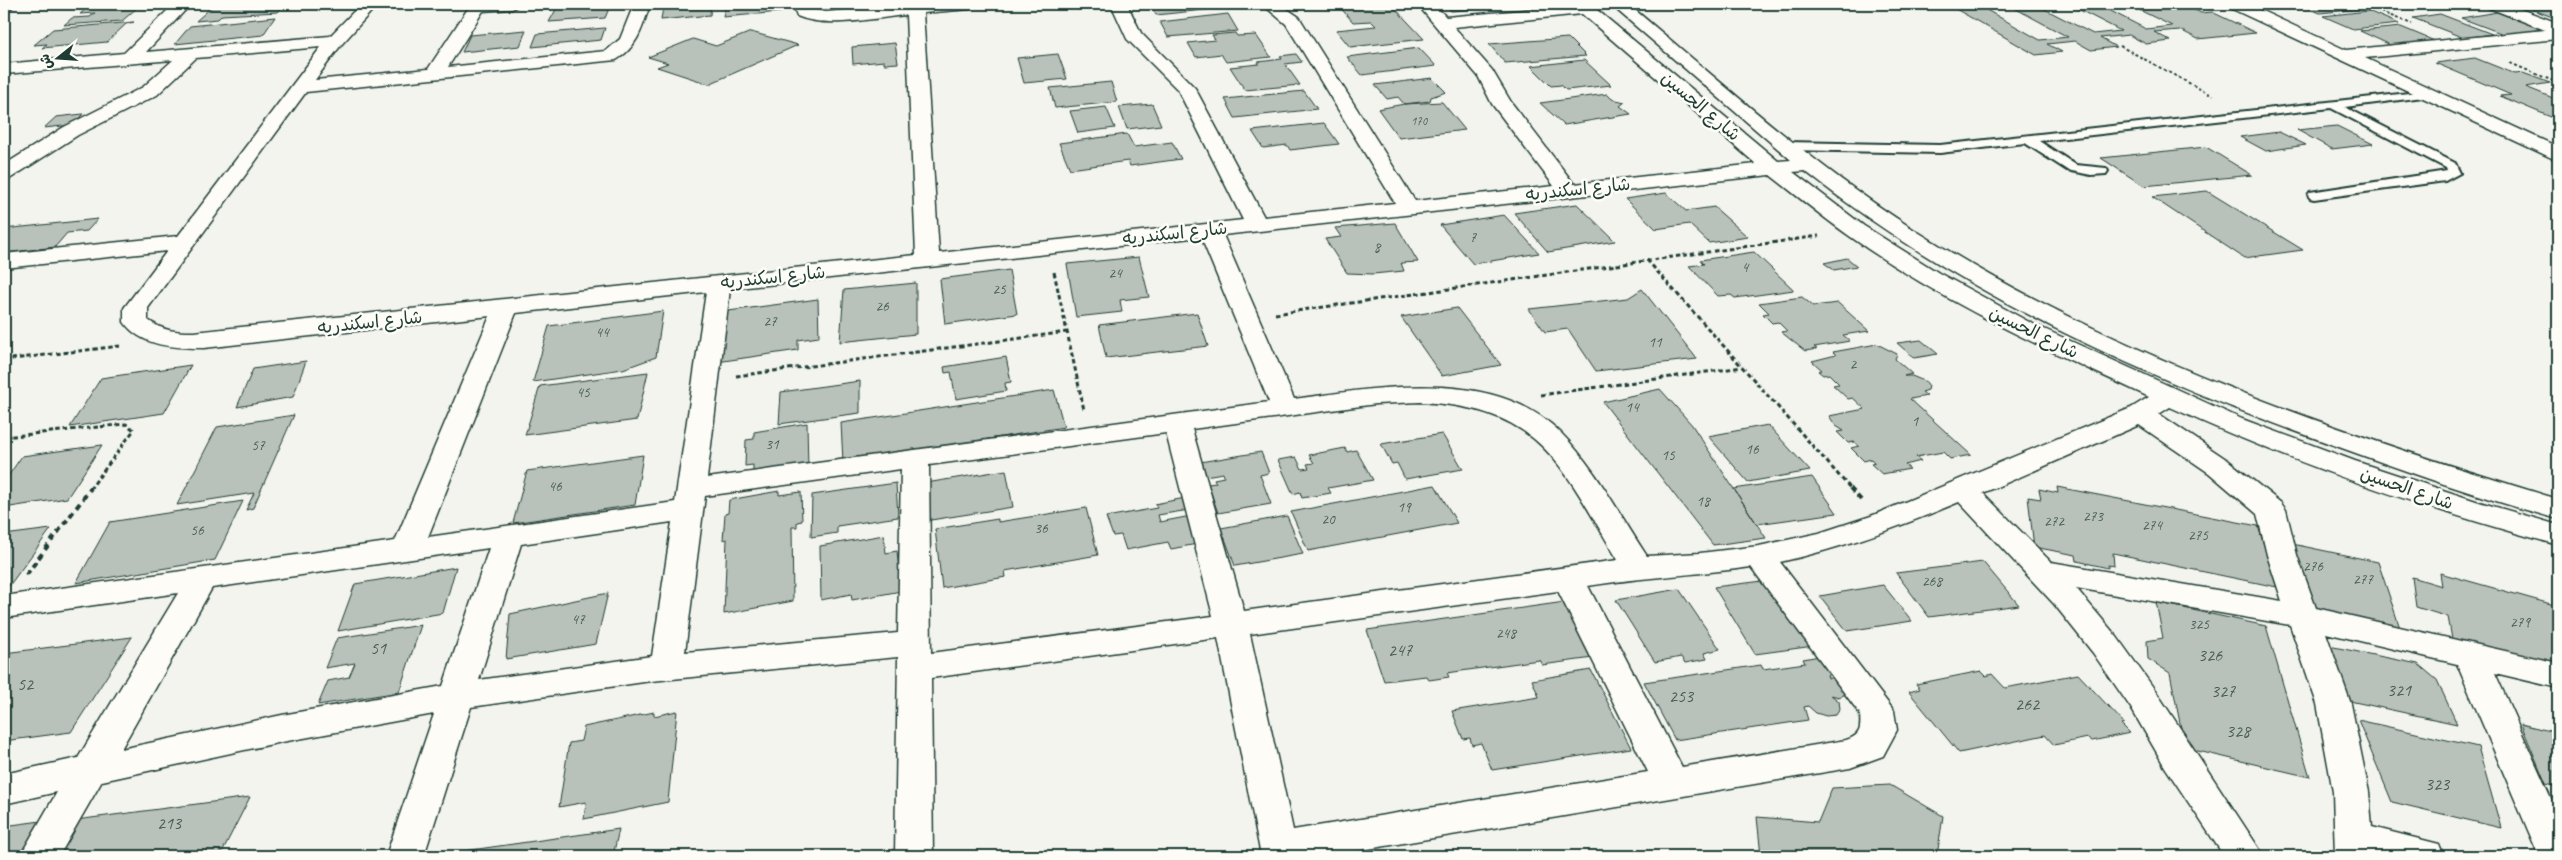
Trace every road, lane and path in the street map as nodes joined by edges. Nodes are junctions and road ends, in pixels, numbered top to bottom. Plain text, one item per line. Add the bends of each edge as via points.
1 (183, 4) edge
2 (370, 4) edge
3 (512, 4) edge
4 (642, 4) edge
5 (801, 4) edge
6 (970, 4) edge
7 (1119, 4) edge
8 (1270, 4) edge
9 (1425, 4) edge
10 (1618, 4) edge
11 (2234, 4) edge
12 (2493, 4) edge
13 (478, 5) edge
14 (914, 6) edge
15 (1583, 7) edge
16 (1441, 22) junction
17 (2558, 29) edge
18 (2558, 34) edge
19 (335, 42) junction
20 (2120, 46) dead end
21 (191, 54) junction
22 (2344, 55) junction
23 (129, 59) junction
24 (4, 69) edge
25 (434, 74) junction
26 (301, 87) junction
27 (2427, 94) junction
28 (2332, 105) junction
29 (2246, 114) junction
30 (2027, 139) junction
31 (1786, 146) junction
32 (2558, 155) edge
33 (1810, 164) junction
34 (1774, 168) junction
35 (2102, 171) dead end
36 (4, 174) edge
37 (1567, 189) junction
38 (2314, 194) dead end
39 (1409, 208) junction
40 (1256, 224) junction
41 (1209, 229) junction
42 (1856, 231) junction
43 (186, 242) junction
44 (1048, 247) junction
45 (13, 260) edge
46 (928, 260) junction
47 (1647, 260) junction
48 (4, 278) edge
49 (720, 283) junction
50 (506, 307) junction
51 (1247, 318) junction
52 (1067, 332) junction
53 (172, 340) junction
54 (4, 360) edge
55 (1743, 367) junction
56 (706, 380) junction
57 (2168, 396) junction
58 (1486, 403) junction
59 (1285, 408) junction
60 (2141, 414) junction
61 (1176, 424) junction
62 (1089, 435) junction
63 (4, 437) edge
64 (914, 460) junction
65 (1963, 489) junction
66 (690, 500) junction
67 (2558, 509) edge
68 (1882, 523) junction
69 (509, 535) junction
70 (2558, 535) edge
71 (407, 550) junction
72 (1759, 556) junction
73 (1638, 567) junction
74 (2040, 571) junction
75 (202, 579) junction
76 (1568, 580) junction
77 (21, 581) dead end
78 (4, 607) edge
79 (2304, 616) junction
80 (1232, 626) junction
81 (2470, 655) junction
82 (914, 656) junction
83 (667, 666) junction
84 (2558, 675) edge
85 (456, 697) junction
86 (88, 770) junction
87 (1672, 783) junction
88 (4, 789) edge
89 (2354, 848) edge
90 (1279, 852) edge
91 (39, 856) edge
92 (405, 856) edge
93 (914, 856) edge
94 (2245, 856) edge
95 (2424, 856) edge
96 (2558, 856) edge

1 - 23 street
2 - 19 street, شارع اسكندريه
3 - 13 street
4 - 25 street via 627,45 610,56
5 - 14 street via 803,12 826,17
6 - 14 street
7 - 40 street via 1132,35 1186,88
8 - 39 street via 1293,21
9 - 16 street
10 - 31 street, شارع الحسين
11 - 22 street
12 - 17 street
13 - 25 street
14 - 46 street
15 - 16 street
15 - 34 street, شارع الحسين
16 - 37 street via 1486,74 1502,104
18 - 22 street
19 - 21 street
19 - 26 street, شارع اسكندريه
20 - 29 path
21 - 23 street
21 - 36 street via 150,91 71,131
22 - 27 street
23 - 24 street
25 - 26 street
26 - 43 street, شارع اسكندريه
27 - 28 lane
27 - 32 street
28 - 29 lane
28 - 38 lane via 2451,166 2454,173 2445,177
29 - 30 lane
30 - 31 lane via 1940,149
30 - 35 lane via 2077,171
31 - 33 street, شارع الحسين
33 - 34 street, شارع اسكندريه
33 - 67 street, شارع الحسين via 1905,233 2040,310 2124,353 2331,436
34 - 37 street, شارع اسكندريه
34 - 42 street, شارع الحسين
37 - 39 street, شارع اسكندريه
39 - 40 street, شارع اسكندريه
40 - 41 street, شارع اسكندريه
41 - 44 street, شارع اسكندريه
41 - 51 street
42 - 47 path
42 - 57 street, شارع الحسين via 1931,278 2022,328
43 - 45 street
43 - 53 street, شارع اسكندريه via 136,308 136,322 148,333
44 - 46 street, شارع اسكندريه
44 - 52 path
45 - 48 street
46 - 49 street, شارع اسكندريه
47 - 51 path
47 - 55 path
49 - 50 street, شارع اسكندريه
49 - 56 street
50 - 53 street, شارع اسكندريه via 204,340
50 - 71 street
51 - 59 street
52 - 56 path
52 - 62 path
53 - 54 path
55 - 58 path
55 - 68 path
56 - 66 street
57 - 60 street
57 - 70 street, شارع الحسين via 2345,467
58 - 59 street via 1450,395 1412,392
58 - 73 street via 1519,416 1552,440 1567,457
59 - 61 street
60 - 65 street
60 - 79 street via 2219,467 2271,510 2282,555
61 - 62 street
61 - 80 street
62 - 64 street
63 - 77 path via 107,424 126,424 134,430
64 - 66 street
64 - 82 street
65 - 68 street
65 - 74 street
66 - 69 street
66 - 83 street
68 - 72 street via 1824,542
69 - 71 street
69 - 85 street
71 - 75 street
72 - 73 street via 1700,564
72 - 87 street via 1877,712 1879,730 1870,746 1850,754
73 - 76 street
74 - 79 street
74 - 94 street via 2105,645
75 - 78 street
75 - 86 street
76 - 80 street
76 - 87 street
79 - 81 street
79 - 89 street via 2334,704 2344,747 2351,792
80 - 82 street
80 - 90 street
81 - 84 street
81 - 96 street
82 - 83 street
82 - 93 street
83 - 85 street
85 - 86 street
85 - 92 street
86 - 88 street
86 - 91 street
87 - 90 street
89 - 95 street

